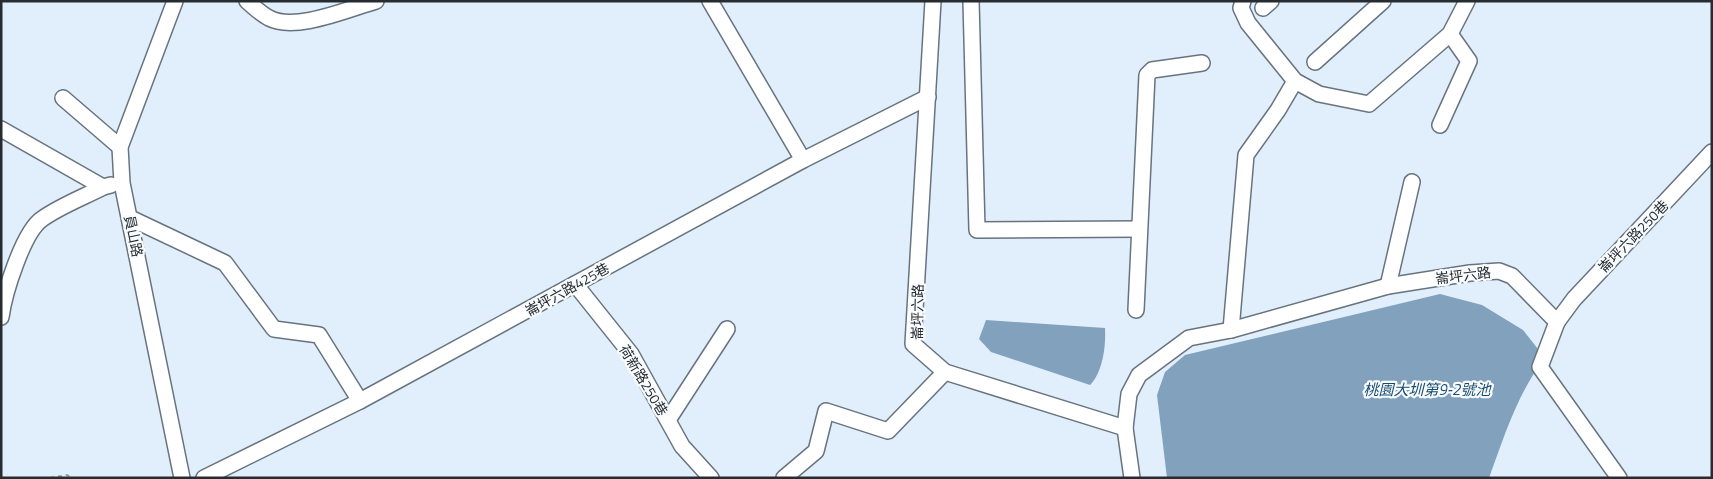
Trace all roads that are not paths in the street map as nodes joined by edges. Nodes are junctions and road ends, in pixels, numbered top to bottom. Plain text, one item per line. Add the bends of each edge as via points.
1 (175, 1) edge
2 (247, 1) edge
3 (376, 1) edge
4 (710, 1) edge
5 (933, 1) edge
6 (971, 1) edge
7 (1243, 1) edge
8 (1383, 1) edge
9 (1467, 1) edge
10 (1450, 34) junction
11 (1315, 62) dead end
12 (1202, 63) dead end
13 (1295, 81) junction
14 (928, 96) junction
15 (63, 98) dead end
16 (1440, 125) dead end
17 (1, 129) edge
18 (120, 147) junction
19 (1712, 152) edge
20 (803, 160) junction
21 (1412, 182) dead end
22 (122, 183) junction
23 (103, 187) junction
24 (130, 218) junction
25 (1140, 229) junction
26 (576, 284) junction
27 (1388, 286) junction
28 (1136, 310) dead end
29 (1, 317) edge
30 (1557, 322) junction
31 (727, 330) dead end
32 (1231, 330) junction
33 (945, 372) junction
34 (360, 401) junction
35 (668, 420) junction
36 (1125, 428) junction
37 (182, 478) edge
38 (204, 478) edge
39 (711, 478) edge
40 (784, 478) edge
41 (1132, 478) edge
42 (1619, 478) edge

1 - 18 street, 員山路
2 - 3 street via 269,19 291,23
4 - 20 street
5 - 14 street, 崙坪六路
6 - 25 street via 976,230
7 - 13 street via 1241,8 1248,23
8 - 11 street
9 - 10 street
10 - 13 street via 1369,104 1319,94
10 - 16 street via 1469,61
12 - 25 street via 1152,70 1147,75
13 - 32 street via 1246,155
14 - 20 street, 崙坪六路425巷
14 - 33 street, 崙坪六路 via 913,344
15 - 18 street
17 - 23 street
18 - 22 street, 員山路
19 - 30 street, 崙坪六路250巷 via 1574,298
20 - 26 street, 崙坪六路425巷
21 - 27 street
22 - 23 street
22 - 24 street, 員山路
23 - 29 street via 40,219 21,246
24 - 34 street via 225,263 274,329 319,335
24 - 37 street, 員山路
25 - 28 street
26 - 34 street, 崙坪六路425巷
26 - 35 street, 荷新路250巷 via 631,354
27 - 30 street, 崙坪六路 via 1500,271 1512,276
27 - 32 street, 崙坪六路
30 - 42 street via 1540,367
31 - 35 street
32 - 36 street, 崙坪六路 via 1189,338 1139,375 1129,394
33 - 36 street, 崙坪六路
33 - 40 street via 888,431 826,411 816,451
34 - 38 street, 崙坪六路425巷
35 - 39 street, 荷新路250巷 via 682,446
36 - 41 street

